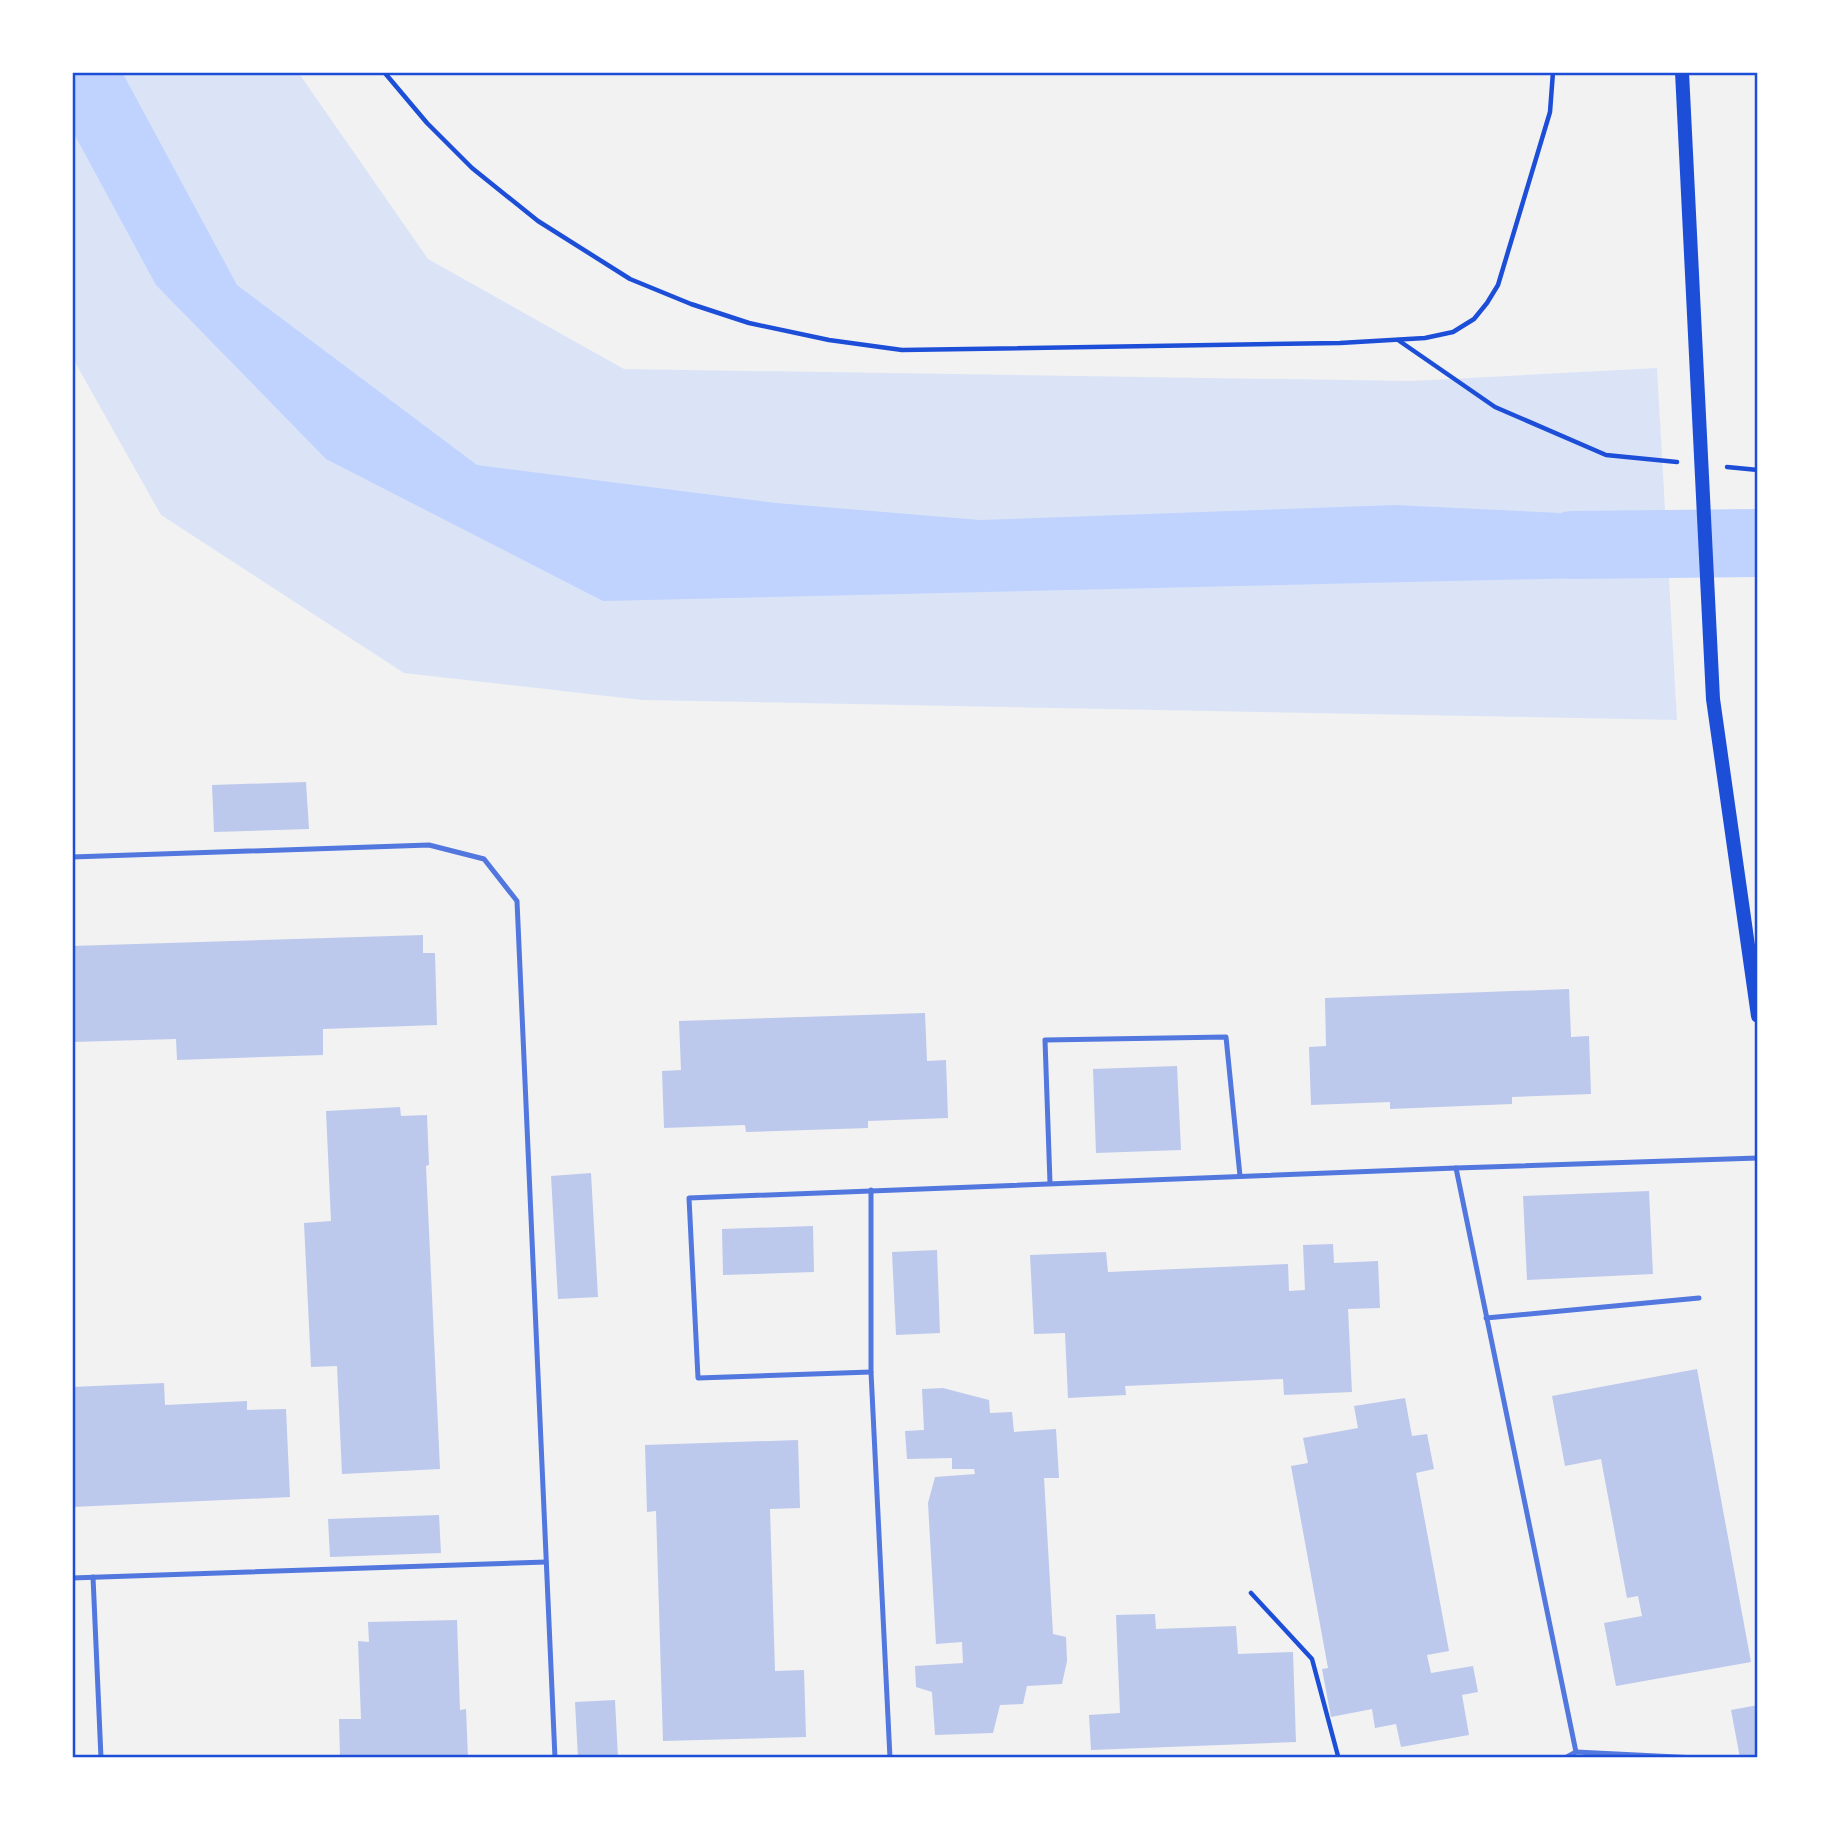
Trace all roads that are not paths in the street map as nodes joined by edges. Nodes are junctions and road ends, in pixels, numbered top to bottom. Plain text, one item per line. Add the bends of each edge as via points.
1 (1682, 72) edge
2 (72, 857) edge
3 (1758, 1016) edge
4 (1758, 1158) edge
5 (1456, 1168) junction
6 (1240, 1176) junction
7 (1050, 1183) junction
8 (871, 1190) junction
9 (1699, 1298) dead end
10 (1486, 1318) junction
11 (871, 1372) junction
12 (546, 1562) junction
13 (93, 1577) junction
14 (72, 1578) edge
15 (1576, 1752) junction
16 (101, 1758) edge
17 (555, 1758) edge
18 (890, 1758) edge
19 (1565, 1758) edge
20 (1698, 1758) edge

1 - 3 main road via 1713,699
2 - 12 lane via 429,845 484,859 517,901
4 - 5 lane
5 - 6 lane
5 - 10 lane
6 - 7 lane
6 - 7 lane via 1226,1037 1045,1040
7 - 8 lane
8 - 11 lane
8 - 11 lane via 689,1198 698,1378
9 - 10 lane
10 - 15 lane
11 - 18 lane
12 - 13 lane
12 - 17 lane
13 - 14 lane
13 - 16 lane
15 - 19 lane
15 - 20 lane

